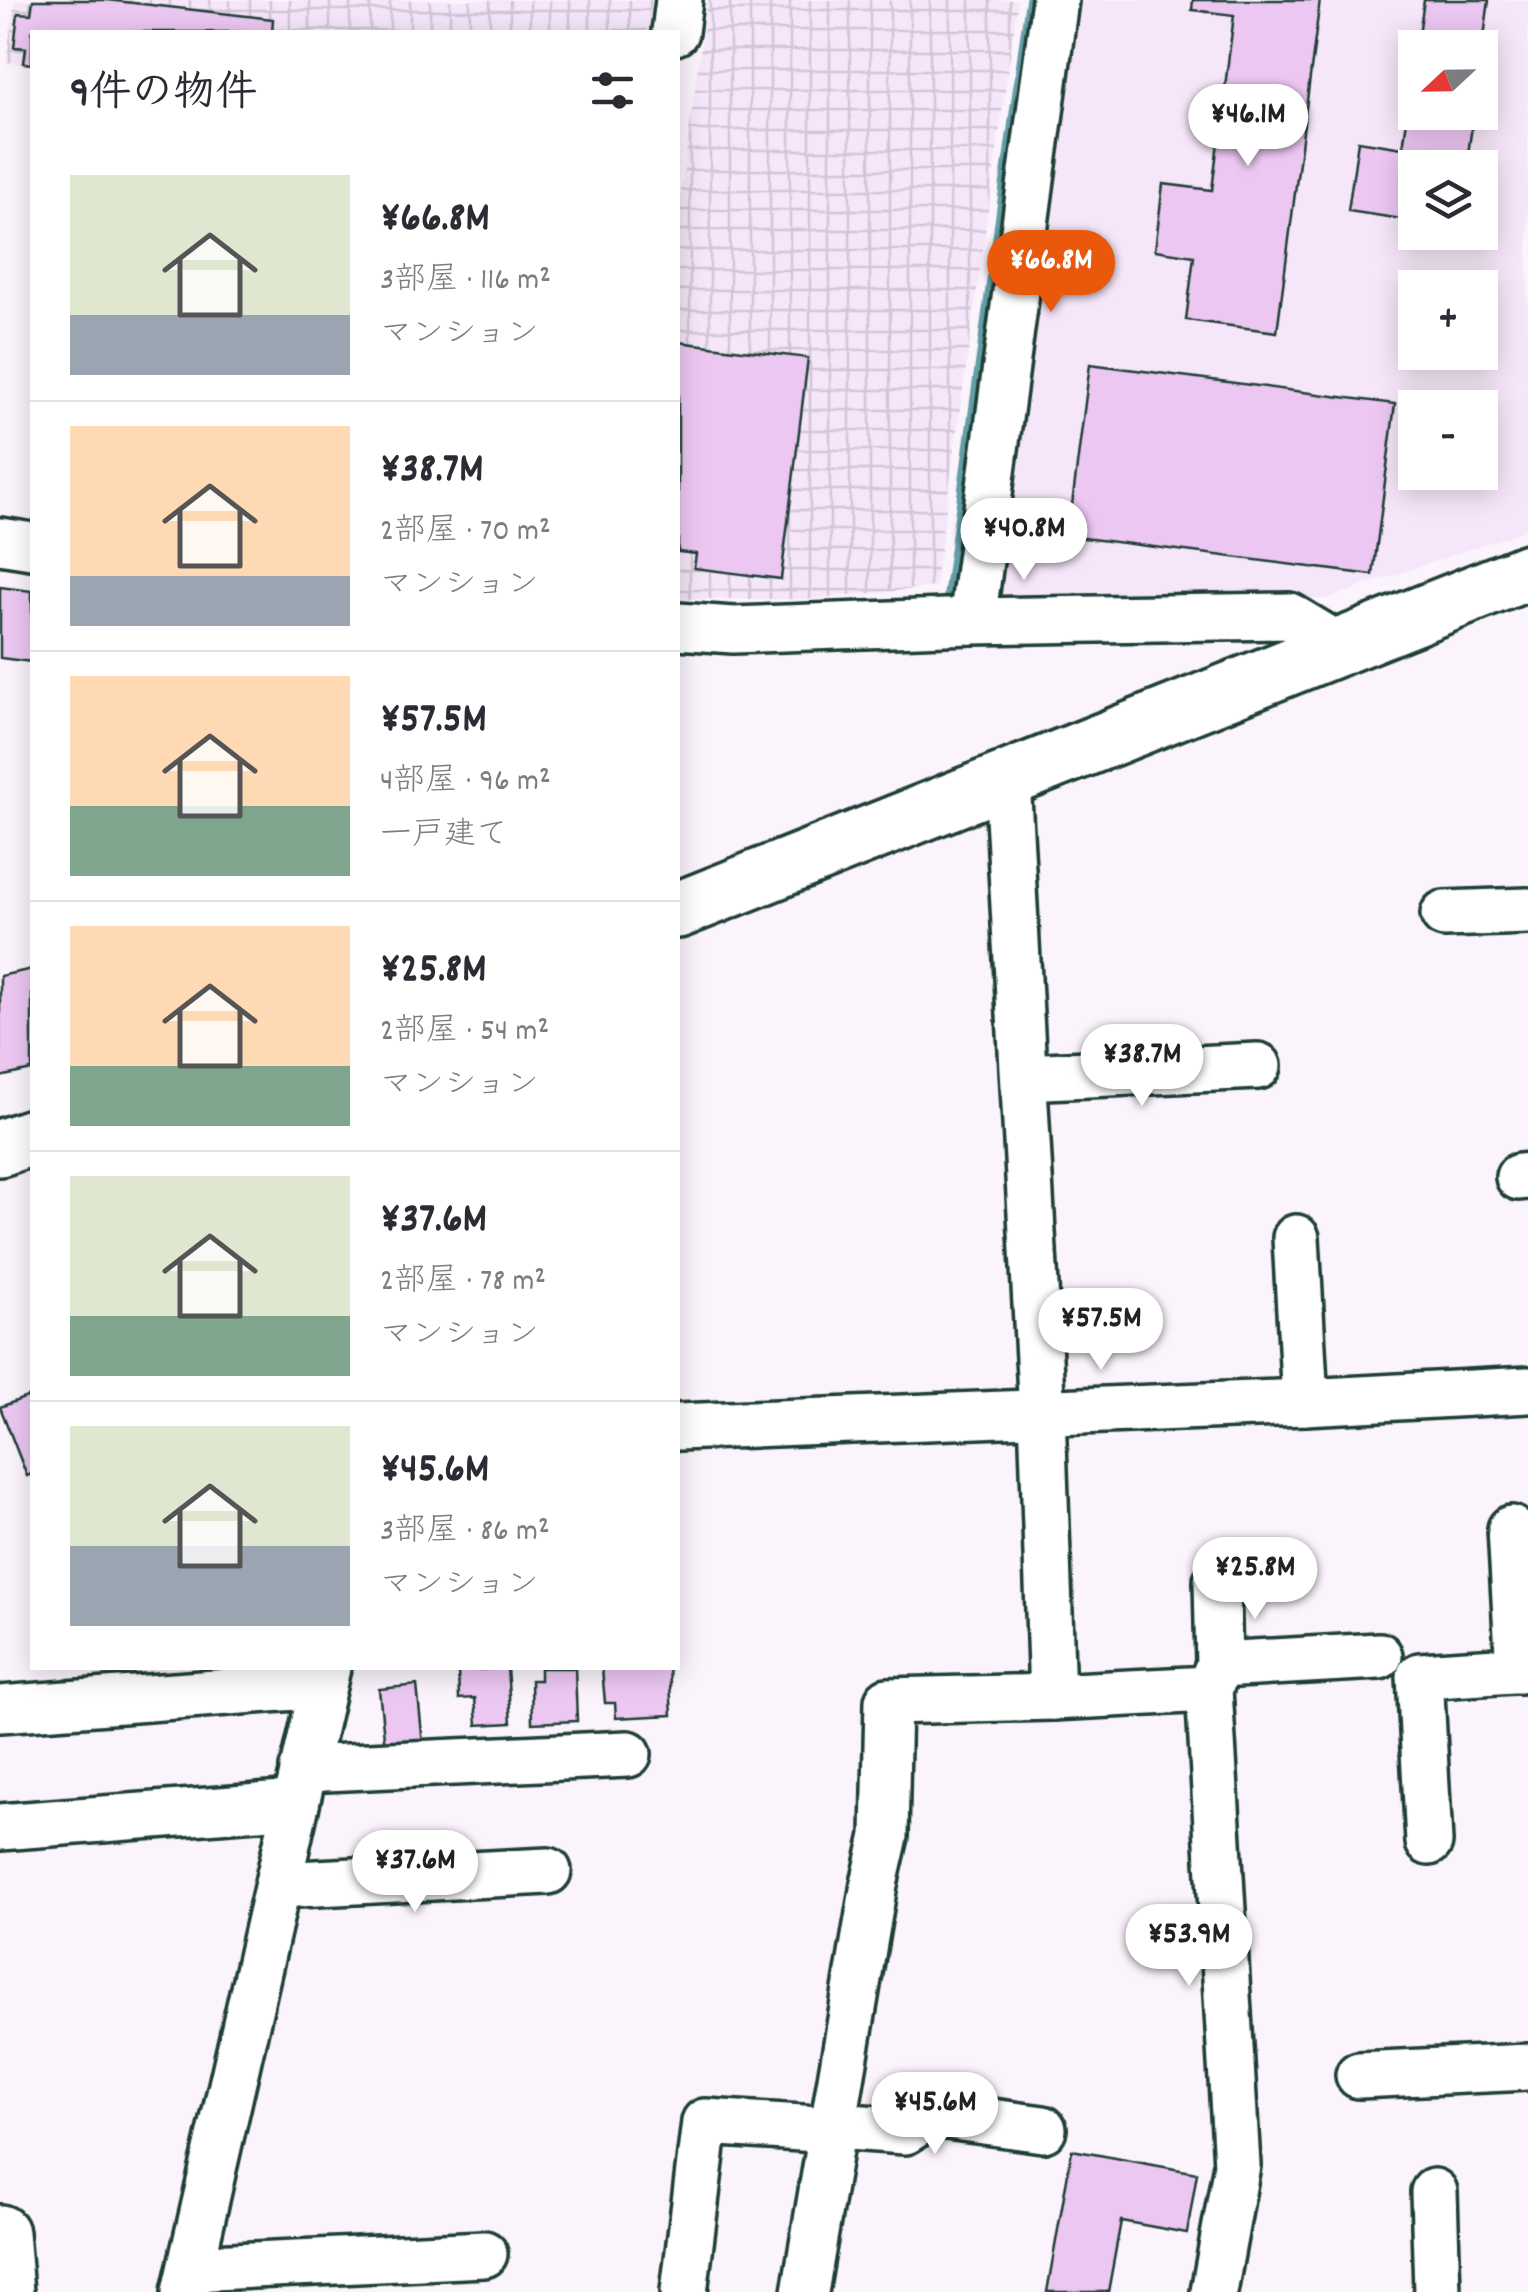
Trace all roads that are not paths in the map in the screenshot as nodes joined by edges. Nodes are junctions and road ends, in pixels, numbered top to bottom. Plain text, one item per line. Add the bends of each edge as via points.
1 (679, 0) edge
2 (1056, 0) edge
3 (674, 30) edge
4 (0, 542) edge
5 (30, 546) edge
6 (1528, 572) edge
7 (972, 621) junction
8 (680, 626) edge
9 (1339, 646) junction
10 (1007, 779) junction
11 (680, 909) edge
12 (1528, 910) edge
13 (1444, 914) dead end
14 (1258, 1066) dead end
15 (1024, 1077) junction
16 (30, 1138) edge
17 (0, 1148) edge
18 (1296, 1238) dead end
19 (1528, 1390) edge
20 (1305, 1402) junction
21 (1042, 1413) junction
22 (680, 1428) edge
23 (1511, 1529) dead end
24 (1217, 1581) dead end
25 (1379, 1656) dead end
26 (1523, 1669) edge
27 (325, 1676) edge
28 (1214, 1677) junction
29 (1052, 1697) junction
30 (0, 1709) edge
31 (628, 1754) dead end
32 (299, 1787) junction
33 (0, 1827) edge
34 (1429, 1842) dead end
35 (548, 1871) dead end
36 (278, 1885) junction
37 (1528, 2067) edge
38 (1360, 2075) dead end
39 (834, 2128) junction
40 (1043, 2130) dead end
41 (1434, 2192) dead end
42 (0, 2233) edge
43 (484, 2254) dead end
44 (188, 2280) edge
45 (5, 2292) edge
46 (684, 2292) edge
47 (805, 2292) edge
48 (1214, 2292) edge
49 (1437, 2292) edge

1 - 3 street
2 - 7 street
4 - 5 street
6 - 9 street
7 - 8 street
7 - 9 street via 1289,616
9 - 10 street
10 - 11 street
10 - 15 street
12 - 13 street
14 - 15 street
15 - 21 street
16 - 17 street
18 - 20 street
19 - 20 street
20 - 21 street
21 - 22 street
21 - 29 street
23 - 26 street
24 - 28 street
25 - 28 street
26 - 34 street via 1420,1676
27 - 30 street
27 - 32 street
28 - 29 street
28 - 48 street via 1237,2165
29 - 39 street via 888,1702 885,1836
31 - 32 street
32 - 33 street
32 - 36 street
35 - 36 street
36 - 44 street
37 - 38 street
39 - 40 street via 905,2131 932,2114
39 - 46 street via 706,2122
39 - 47 street
41 - 49 street
42 - 45 street
43 - 44 street

